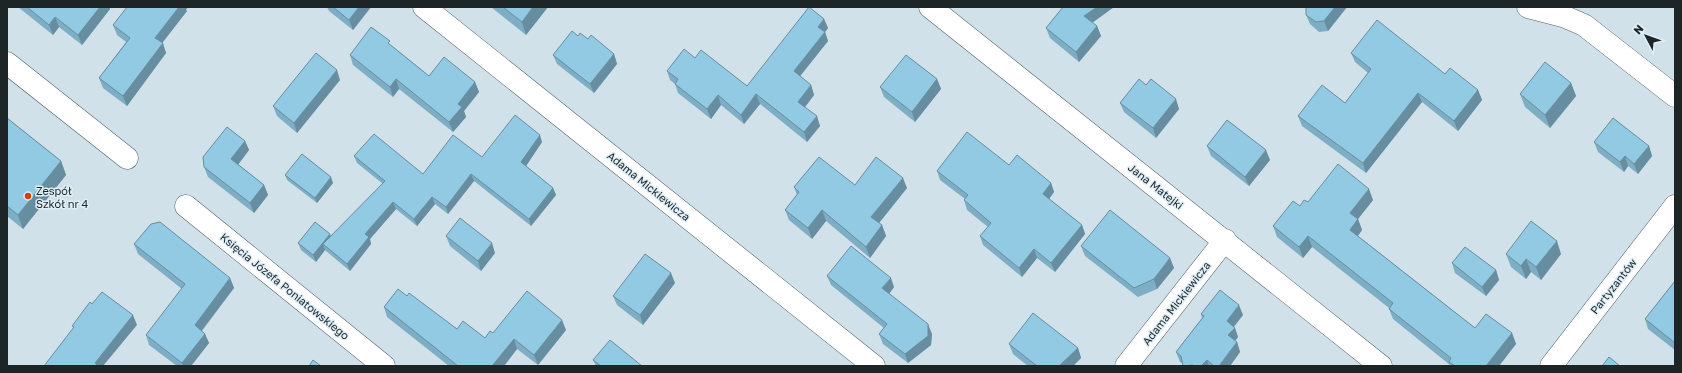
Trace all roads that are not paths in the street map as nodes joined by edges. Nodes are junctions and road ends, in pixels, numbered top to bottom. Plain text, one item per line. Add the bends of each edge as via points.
1 (424, 7) edge
2 (930, 7) edge
3 (1528, 7) edge
4 (7, 63) edge
5 (1675, 96) edge
6 (127, 158) dead end
7 (186, 206) dead end
8 (1675, 206) edge
9 (1225, 240) junction
10 (384, 366) edge
11 (874, 366) edge
12 (1126, 366) edge
13 (1381, 366) edge
14 (1551, 366) edge

1 - 11 street, Adama Mickiewicza
2 - 9 street, Jana Matejki
3 - 5 street via 1563,16 1584,25
4 - 6 street
7 - 10 street, Księcia Józefa Poniatowskiego
8 - 14 street, Partyzantów
9 - 12 street, Adama Mickiewicza
9 - 13 street, Jana Matejki

